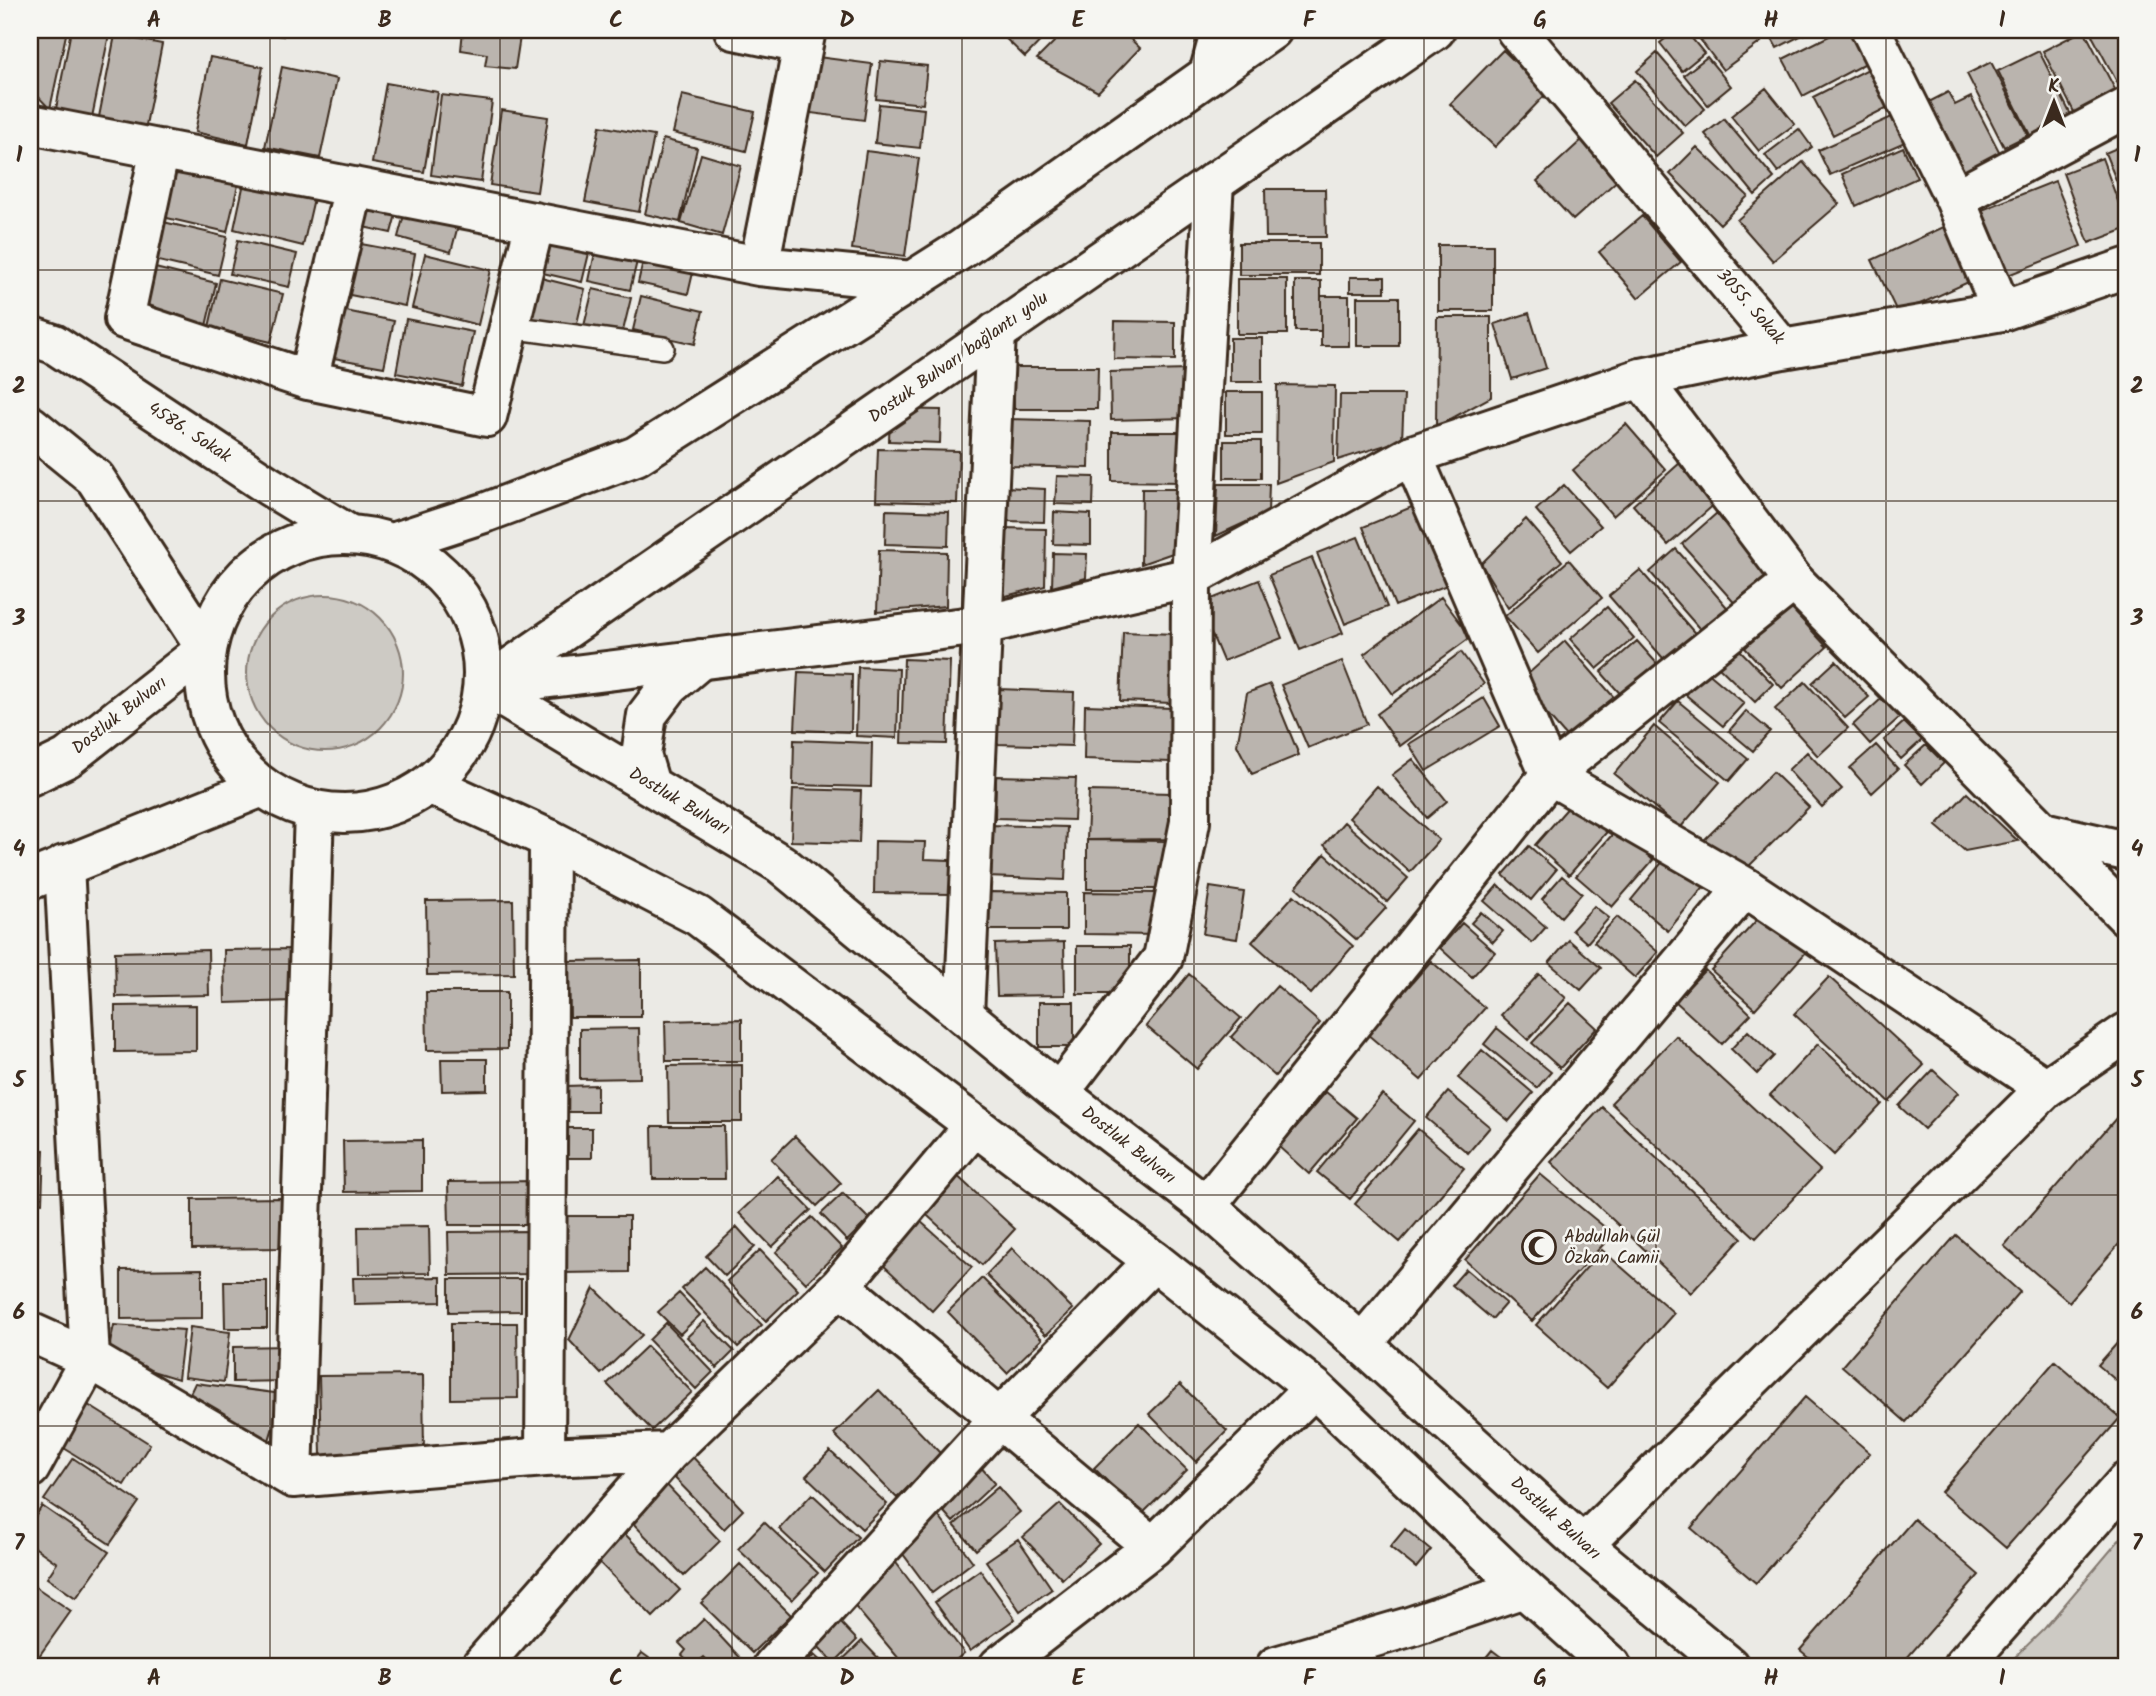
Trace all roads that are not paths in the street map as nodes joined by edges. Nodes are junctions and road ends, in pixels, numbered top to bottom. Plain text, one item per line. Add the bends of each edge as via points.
1 (734, 30) edge
2 (1221, 30) edge
3 (1272, 30) edge
4 (1435, 30) edge
5 (1516, 30) edge
6 (1871, 30) edge
7 (804, 37) edge
8 (1209, 74) junction
9 (2126, 108) edge
10 (30, 124) edge
11 (160, 149) junction
12 (1214, 182) junction
13 (354, 187) junction
14 (1955, 200) junction
15 (535, 222) junction
16 (759, 266) junction
17 (2126, 268) edge
18 (912, 281) junction
19 (2002, 311) junction
20 (510, 327) junction
21 (996, 332) junction
22 (30, 336) edge
23 (663, 348) dead end
24 (1783, 349) junction
25 (1641, 378) junction
26 (308, 380) junction
27 (30, 425) edge
28 (1412, 455) junction
29 (348, 534) junction
30 (393, 543) junction
31 (1191, 577) junction
32 (1794, 581) junction
33 (982, 625) junction
34 (206, 649) junction
35 (701, 659) junction
36 (484, 686) junction
37 (1549, 775) junction
38 (30, 776) edge
39 (429, 785) junction
40 (650, 785) junction
41 (262, 787) junction
42 (314, 810) junction
43 (2043, 832) junction
44 (549, 839) junction
45 (2126, 851) edge
46 (64, 865) junction
47 (30, 880) edge
48 (1745, 887) junction
49 (2126, 916) edge
50 (964, 1015) junction
51 (2126, 1033) edge
52 (2046, 1088) junction
53 (1059, 1093) junction
54 (975, 1125) junction
55 (1206, 1206) junction
56 (1154, 1261) junction
57 (840, 1286) junction
58 (30, 1332) edge
59 (1362, 1344) junction
60 (90, 1359) junction
61 (1314, 1388) junction
62 (999, 1419) junction
63 (669, 1452) junction
64 (545, 1457) junction
65 (30, 1468) edge
66 (293, 1479) junction
67 (2126, 1482) edge
68 (1583, 1545) junction
69 (1153, 1547) junction
70 (1524, 1587) junction
71 (481, 1666) edge
72 (773, 1666) edge
73 (999, 1666) edge
74 (1276, 1666) edge
75 (1611, 1666) edge
76 (1729, 1666) edge
77 (1963, 1666) edge

1 - 7 street
2 - 8 street
3 - 8 street
4 - 12 street, Dostuk Bulvarı bağlantı yolu
5 - 24 street, 3055. Sokak
6 - 14 street
7 - 16 street
8 - 18 street
9 - 14 street
10 - 11 street
11 - 13 street
11 - 26 street via 124,319
12 - 21 street, Dostuk Bulvarı bağlantı yolu
12 - 31 street
13 - 15 street
13 - 26 street
14 - 19 street
15 - 16 street
15 - 20 street
16 - 18 street
17 - 19 street, 3055. Sokak
18 - 30 street via 636,456
19 - 24 street, 3055. Sokak
20 - 23 lane
20 - 26 street via 487,417
21 - 33 street
21 - 36 street, Dostuk Bulvarı bağlantı yolu
22 - 29 street, 4586. Sokak via 54,344
24 - 25 street
25 - 28 street
25 - 32 street
27 - 34 street via 95,478
28 - 31 street
28 - 37 street
29 - 30 street
29 - 34 street via 303,540 268,556 239,581 218,613
30 - 36 street via 432,565 462,599 480,641
31 - 33 street
31 - 53 street via 1190,822 1163,958
32 - 37 street
32 - 43 street
33 - 35 street
33 - 50 street
34 - 38 street, Dostluk Bulvarı via 67,758
34 - 41 street via 204,688 214,726 234,760
35 - 36 street
35 - 40 street via 669,686 647,715 641,755
36 - 39 street via 475,724 456,757
36 - 40 street, Dostluk Bulvarı
37 - 48 street
37 - 55 street
39 - 42 street via 374,810 345,814
39 - 44 street
40 - 50 street, Dostluk Bulvarı via 781,864
41 - 42 street
41 - 46 street
42 - 66 street
43 - 45 street
43 - 49 street
44 - 54 street via 698,916
44 - 64 street
46 - 47 street
46 - 60 street
48 - 52 street
48 - 59 street
50 - 53 street, Dostluk Bulvarı
51 - 52 street
52 - 68 street
53 - 55 street, Dostluk Bulvarı
54 - 56 street
54 - 57 street
55 - 59 street, Dostluk Bulvarı
56 - 61 street
56 - 62 street
57 - 62 street
57 - 63 street
58 - 60 street
59 - 68 street, Dostluk Bulvarı
60 - 65 street
60 - 66 street
61 - 69 street
61 - 70 street
62 - 69 street
62 - 72 street
63 - 64 street
63 - 71 street
64 - 66 street
67 - 77 street
68 - 76 street, Dostluk Bulvarı
69 - 73 street
70 - 74 street via 1409,1628
70 - 75 street

